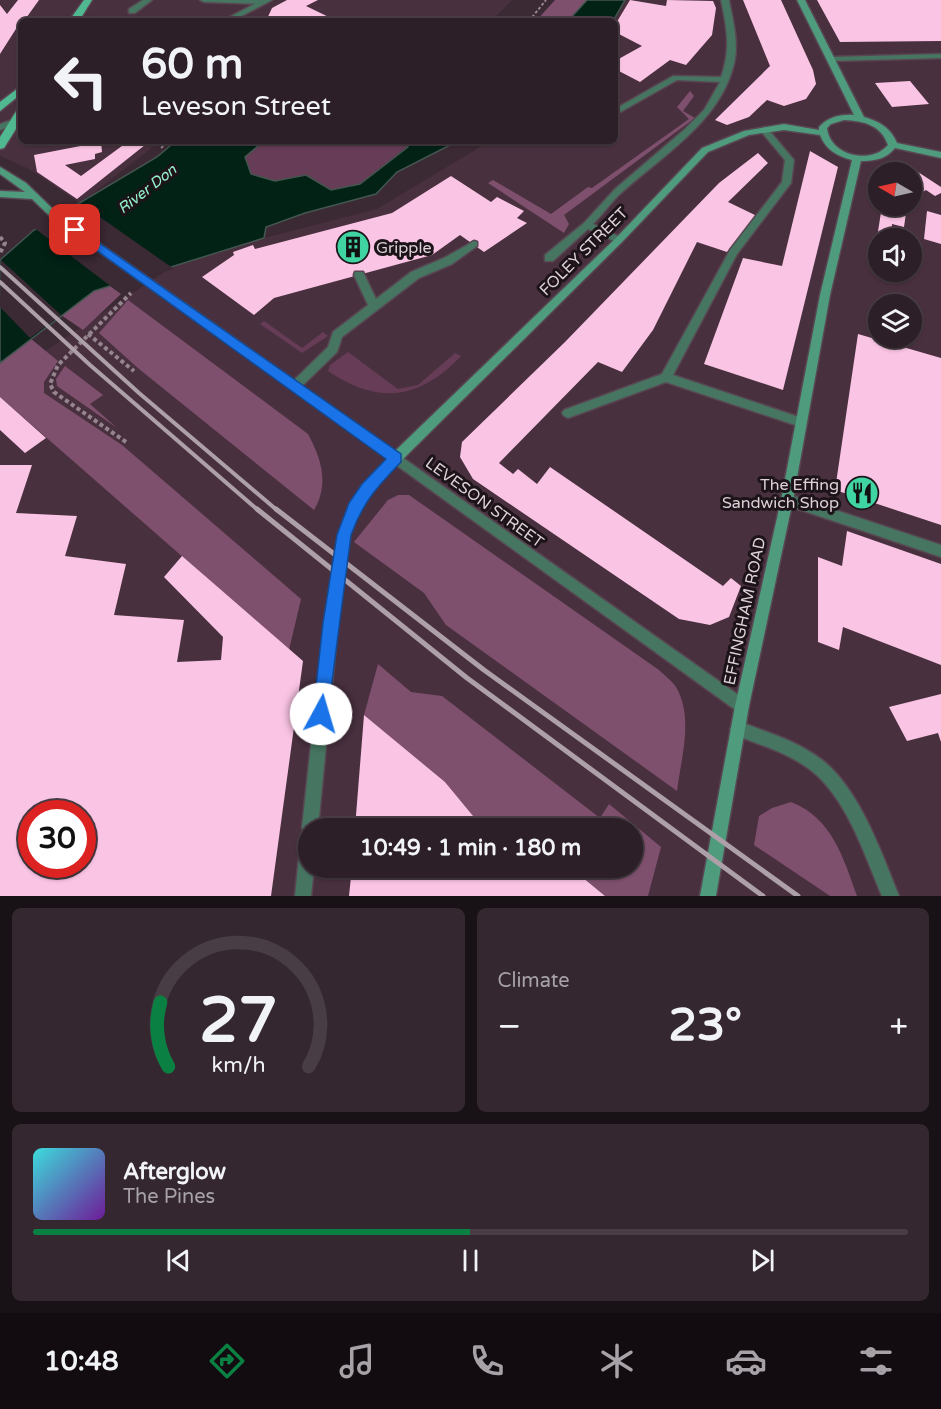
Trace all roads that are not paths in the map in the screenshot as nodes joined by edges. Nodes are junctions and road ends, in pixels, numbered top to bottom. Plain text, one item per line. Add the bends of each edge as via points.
1 (88, 0) edge
2 (148, 0) edge
3 (204, 0) edge
4 (725, 0) edge
5 (801, 0) edge
6 (266, 1) edge
7 (132, 11) dead end
8 (76, 18) edge
9 (232, 18) edge
10 (941, 56) edge
11 (831, 59) junction
12 (725, 80) junction
13 (18, 92) edge
14 (0, 108) edge
15 (618, 110) edge
16 (860, 118) junction
17 (18, 122) edge
18 (0, 127) edge
19 (764, 130) junction
20 (822, 133) junction
21 (893, 145) junction
22 (0, 146) edge
23 (941, 155) edge
24 (856, 158) junction
25 (0, 170) edge
26 (0, 194) edge
27 (33, 196) junction
28 (587, 225) junction
29 (619, 240) junction
30 (474, 244) dead end
31 (549, 258) dead end
32 (359, 275) dead end
33 (374, 306) junction
34 (666, 377) junction
35 (295, 386) junction
36 (568, 413) dead end
37 (801, 422) junction
38 (396, 458) junction
39 (787, 500) junction
40 (941, 551) edge
41 (742, 706) junction
42 (738, 729) junction
43 (311, 818) edge
44 (305, 878) edge
45 (303, 896) edge
46 (708, 896) edge
47 (891, 896) edge

1 - 8 main road
2 - 7 street
3 - 6 street
4 - 12 street via 734,43
5 - 11 main road
6 - 9 street
10 - 11 street
11 - 16 main road
12 - 15 street via 676,78
12 - 28 street via 707,115 612,197
13 - 14 main road
16 - 20 main road via 834,119
16 - 21 main road via 883,127
17 - 18 street
17 - 22 main road
19 - 20 main road, FOLEY STREET via 784,127
19 - 29 main road, FOLEY STREET via 705,150
19 - 34 street via 790,160 786,183 733,252
20 - 24 main road via 834,149
21 - 23 main road
21 - 24 main road via 886,155
24 - 37 main road, EFFINGHAM ROAD
25 - 27 main road via 21,181
26 - 27 main road
27 - 35 main road, LEVESON STREET via 56,217
28 - 29 street
28 - 31 street
29 - 38 main road, FOLEY STREET
30 - 33 street via 415,275
32 - 33 street
33 - 35 street via 337,335 333,349
34 - 36 street
34 - 37 street
35 - 38 main road, LEVESON STREET
37 - 39 main road, EFFINGHAM ROAD
38 - 41 street, LEVESON STREET
38 - 43 street via 354,507 344,535 330,623
39 - 40 street
39 - 41 main road, EFFINGHAM ROAD
41 - 42 main road, EFFINGHAM ROAD
42 - 46 main road, EFFINGHAM ROAD
42 - 47 street via 819,765 839,789
44 - 45 street

